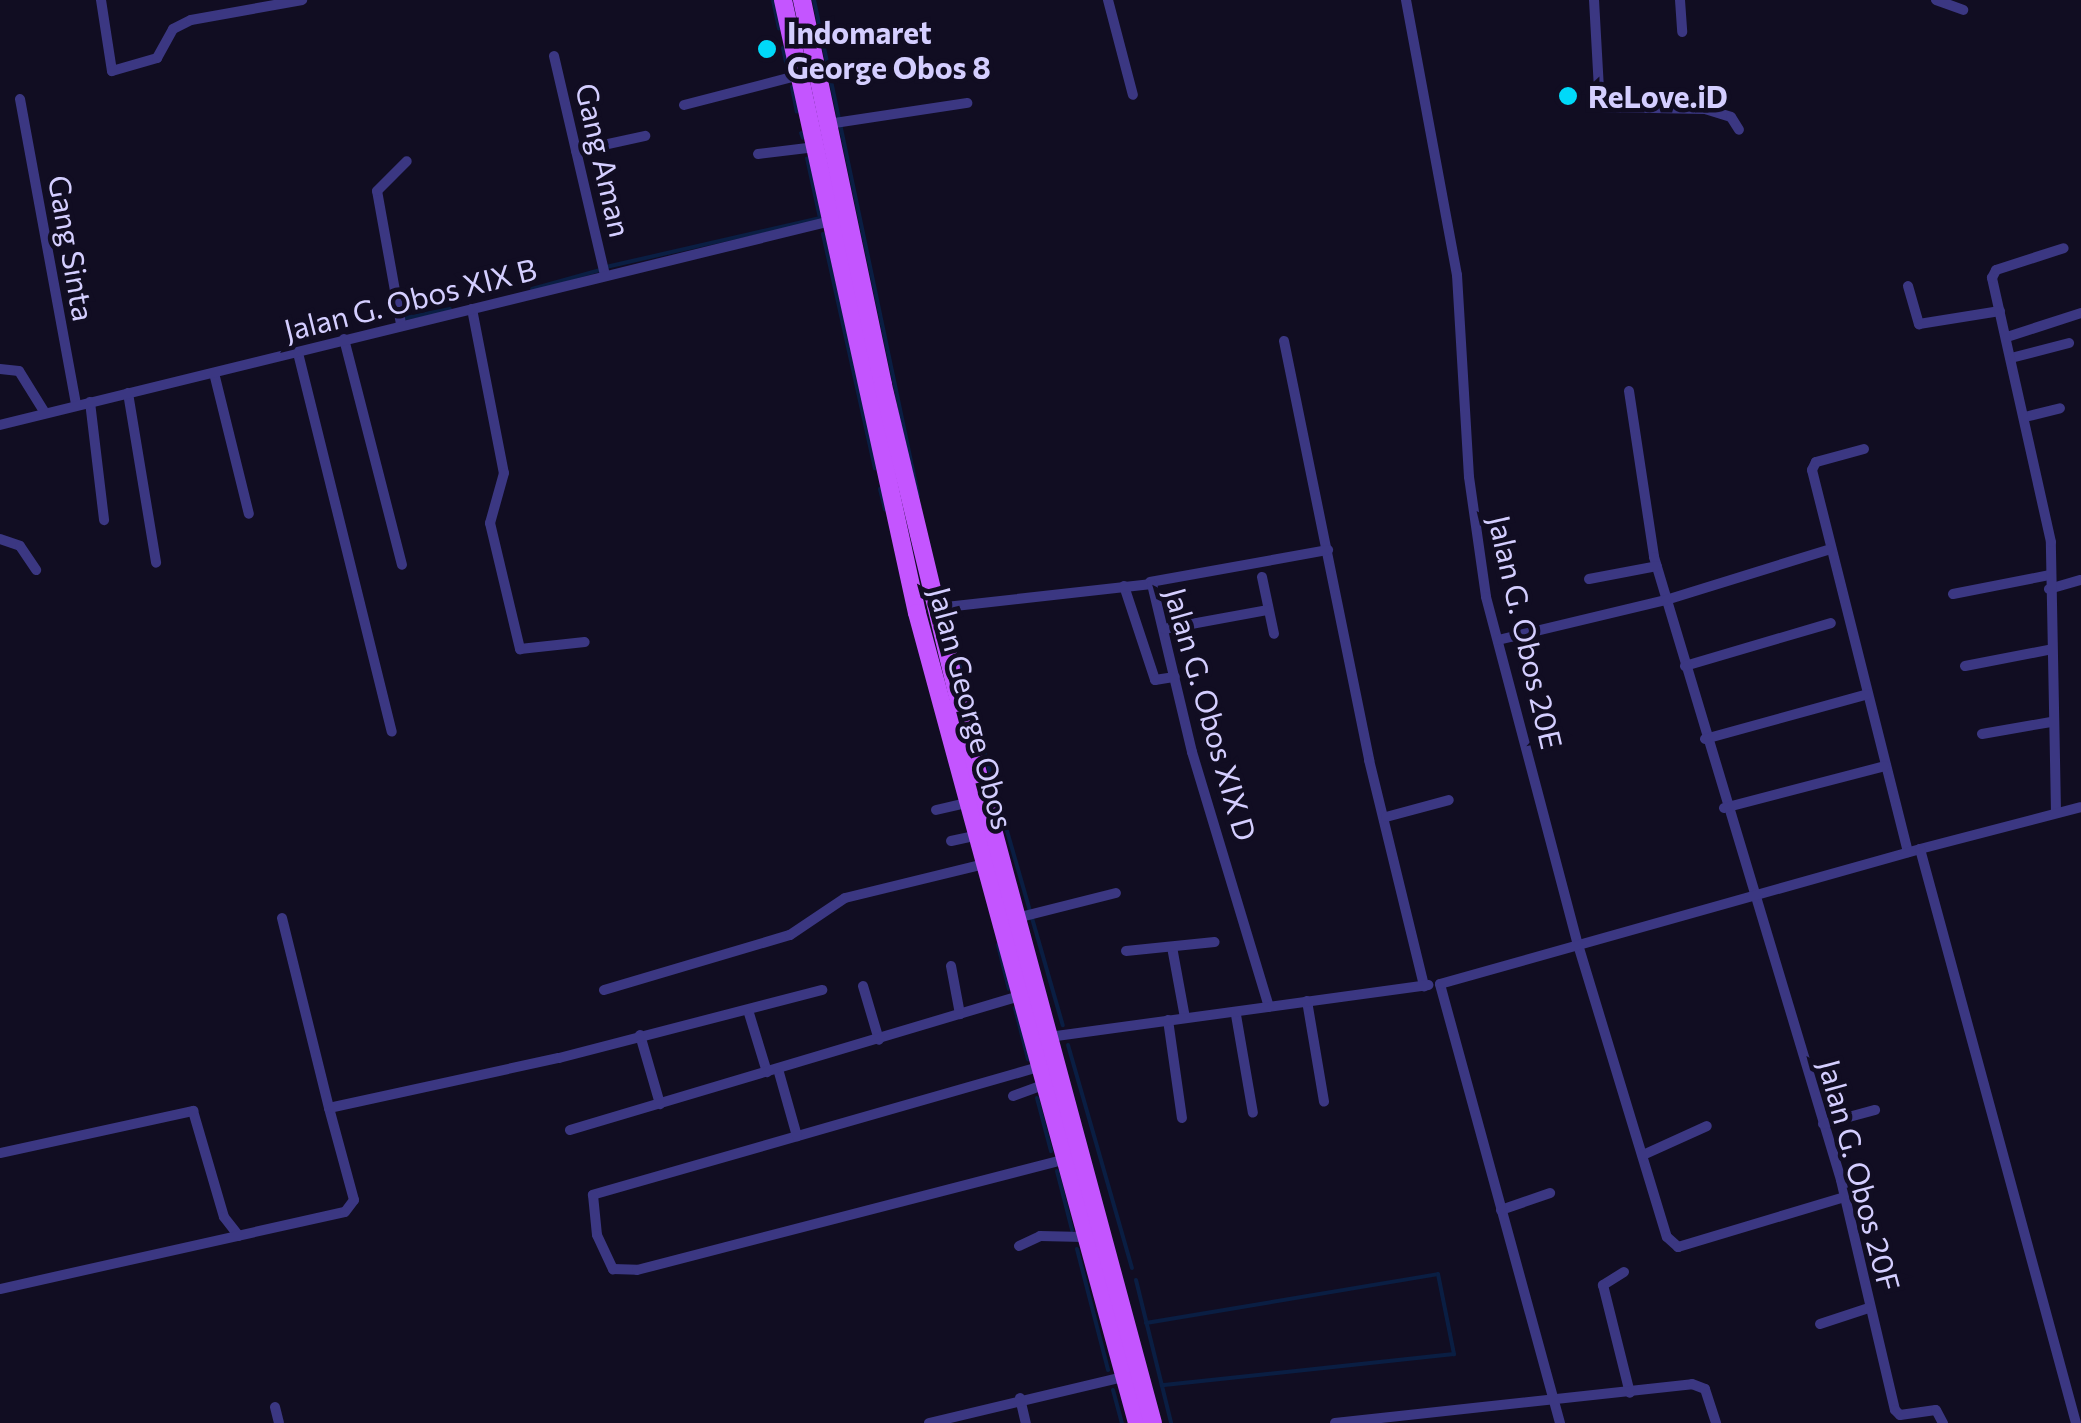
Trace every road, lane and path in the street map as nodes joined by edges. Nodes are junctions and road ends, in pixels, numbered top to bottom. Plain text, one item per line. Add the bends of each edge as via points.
1 (101, 0) edge
2 (302, 0) edge
3 (783, 0) edge
4 (802, 0) edge
5 (1108, 0) edge
6 (1408, 0) edge
7 (1594, 0) edge
8 (1680, 0) edge
9 (1936, 0) edge
10 (1963, 10) dead end
11 (1682, 32) dead end
12 (554, 56) dead end
13 (800, 75) junction
14 (1133, 95) dead end
15 (20, 99) dead end
16 (684, 104) dead end
17 (966, 104) dead end
18 (828, 124) junction
19 (1739, 130) dead end
20 (645, 136) dead end
21 (816, 147) junction
22 (576, 151) junction
23 (758, 154) dead end
24 (407, 160) dead end
25 (832, 222) junction
26 (2064, 248) dead end
27 (605, 275) junction
28 (1908, 286) dead end
29 (472, 309) junction
30 (2000, 311) junction
31 (2081, 312) edge
32 (401, 324) junction
33 (2007, 337) junction
34 (344, 339) junction
35 (1284, 341) dead end
36 (2069, 343) dead end
37 (298, 353) junction
38 (2011, 358) junction
39 (0, 369) edge
40 (214, 373) junction
41 (1628, 391) dead end
42 (128, 393) junction
43 (90, 402) junction
44 (76, 405) junction
45 (2060, 408) dead end
46 (45, 413) junction
47 (2025, 417) junction
48 (0, 425) edge
49 (1864, 449) dead end
50 (249, 514) dead end
51 (104, 520) dead end
52 (0, 539) edge
53 (1328, 550) junction
54 (1828, 550) junction
55 (156, 563) dead end
56 (402, 565) dead end
57 (1657, 566) junction
58 (36, 570) dead end
59 (2050, 575) junction
60 (1262, 577) dead end
61 (1590, 579) dead end
62 (2081, 580) edge
63 (1150, 582) junction
64 (1124, 586) junction
65 (2049, 589) junction
66 (1953, 594) dead end
67 (1666, 600) junction
68 (937, 608) junction
69 (1268, 610) junction
70 (1831, 623) dead end
71 (1164, 629) junction
72 (1274, 634) dead end
73 (1498, 640) junction
74 (586, 642) dead end
75 (2048, 650) junction
76 (1685, 666) junction
77 (1965, 666) dead end
78 (1175, 678) junction
79 (1868, 694) junction
80 (2051, 722) junction
81 (392, 732) dead end
82 (1982, 734) dead end
83 (1705, 739) junction
84 (1885, 766) junction
85 (1450, 800) dead end
86 (970, 802) junction
87 (1724, 808) junction
88 (2081, 808) edge
89 (936, 810) dead end
90 (2056, 812) junction
91 (1386, 818) junction
92 (979, 835) junction
93 (951, 840) dead end
94 (1914, 851) junction
95 (984, 864) junction
96 (1116, 892) dead end
97 (1752, 896) junction
98 (282, 918) dead end
99 (1016, 918) junction
100 (1215, 942) dead end
101 (1172, 947) junction
102 (1579, 948) junction
103 (1126, 951) dead end
104 (951, 966) dead end
105 (1440, 984) junction
106 (863, 986) dead end
107 (1424, 986) junction
108 (604, 990) dead end
109 (822, 990) dead end
110 (1017, 997) junction
111 (1307, 1002) junction
112 (1269, 1007) junction
113 (748, 1010) junction
114 (960, 1014) junction
115 (1236, 1015) junction
116 (1186, 1018) junction
117 (1168, 1020) junction
118 (640, 1036) junction
119 (1048, 1037) junction
120 (878, 1040) junction
121 (772, 1071) junction
122 (1039, 1076) junction
123 (1012, 1096) dead end
124 (1324, 1102) dead end
125 (660, 1104) junction
126 (329, 1108) junction
127 (1875, 1110) dead end
128 (1253, 1113) dead end
129 (1182, 1118) dead end
130 (1823, 1124) junction
131 (1707, 1126) dead end
132 (570, 1130) dead end
133 (797, 1136) junction
134 (0, 1154) edge
135 (1643, 1155) junction
136 (1062, 1160) junction
137 (1550, 1193) dead end
138 (1845, 1197) junction
139 (1500, 1210) junction
140 (239, 1236) junction
141 (1084, 1237) junction
142 (1019, 1246) dead end
143 (1624, 1272) dead end
144 (0, 1288) edge
145 (1870, 1308) junction
146 (1820, 1324) dead end
147 (1123, 1377) junction
148 (1630, 1393) junction
149 (1020, 1398) junction
150 (1554, 1403) junction
151 (274, 1407) dead end
152 (1469, 1417) edge
153 (1409, 1420) edge
154 (279, 1423) edge
155 (929, 1423) edge
156 (1026, 1423) edge
157 (1136, 1423) edge
158 (1153, 1423) edge
159 (1335, 1423) edge
160 (1560, 1423) edge
161 (1716, 1423) edge
162 (1943, 1423) edge
163 (2076, 1423) edge

1 - 2 street via 112,71 157,58 173,30 191,20
3 - 13 main road, Jalan George Obos
4 - 18 main road, Jalan George Obos
5 - 14 street
6 - 73 street, Jalan G. Obos 20E via 1463,321 1474,524
7 - 19 street via 1600,106 1723,112
8 - 11 street
9 - 10 street
12 - 22 street, Gang Aman
13 - 16 street
13 - 21 main road, Jalan George Obos
15 - 44 street, Gang Sinta
17 - 18 street
18 - 68 main road, Jalan George Obos
20 - 22 street
21 - 23 street
21 - 25 main road, Jalan George Obos
22 - 27 street, Gang Aman
24 - 32 street via 377,191
25 - 27 street, Jalan G. Obos XIX B
25 - 86 main road, Jalan George Obos via 917,613
26 - 30 street via 1996,270
27 - 29 street, Jalan G. Obos XIX B
28 - 30 street via 1919,324
29 - 32 street, Jalan G. Obos XIX B
29 - 74 street via 504,473 490,522 520,649
30 - 33 street
31 - 33 street
32 - 34 street, Jalan G. Obos XIX B
33 - 38 street
34 - 37 street, Jalan G. Obos XIX B
34 - 56 street
35 - 53 street
36 - 38 street
37 - 40 street, Jalan G. Obos XIX B
37 - 81 street
38 - 47 street
39 - 46 street via 19,371
40 - 42 street, Jalan G. Obos XIX B
40 - 50 street
41 - 57 street, Jalan G. Obos 20F
42 - 43 street, Jalan G. Obos XIX B
42 - 55 street
43 - 44 street, Jalan G. Obos XIX B
43 - 51 street
44 - 46 street, Jalan G. Obos XIX B
45 - 47 street
46 - 48 street, Jalan G. Obos XIX B
47 - 59 street via 2047,520
49 - 54 street via 1812,467
52 - 58 street via 23,549
53 - 63 street
53 - 91 street
54 - 67 street
54 - 79 street
57 - 61 street
57 - 67 street, Jalan G. Obos 20F
59 - 65 street
59 - 66 street
60 - 69 street
62 - 65 street
63 - 64 street, Jalan G. Obos XIX D
63 - 71 street, Jalan G. Obos XIX D
64 - 68 street, Jalan G. Obos XIX D
64 - 78 street via 1155,680
65 - 75 street
67 - 73 street
67 - 76 street, Jalan G. Obos 20F
68 - 99 main road, Jalan George Obos
69 - 71 street
69 - 72 street
70 - 76 street
71 - 78 street, Jalan G. Obos XIX D
73 - 102 street, Jalan G. Obos 20E
75 - 77 street
75 - 80 street
76 - 83 street, Jalan G. Obos 20F
78 - 112 street, Jalan G. Obos XIX D
79 - 83 street
79 - 84 street
80 - 82 street
80 - 90 street
83 - 87 street, Jalan G. Obos 20F
84 - 87 street
84 - 94 street
85 - 91 street
86 - 89 street
86 - 92 main road, Jalan George Obos
87 - 97 street, Jalan G. Obos 20F
88 - 90 street
90 - 94 street
91 - 107 street
92 - 93 street
92 - 95 main road, Jalan George Obos
94 - 97 street
94 - 163 street
95 - 108 street via 845,898 778,940
95 - 110 main road, Jalan George Obos
96 - 99 street
97 - 102 street
97 - 130 street, Jalan G. Obos 20F
98 - 126 street
99 - 119 main road, Jalan George Obos
100 - 101 street
101 - 103 street
101 - 116 street
102 - 105 street
102 - 135 street, Jalan G. Obos 20E
104 - 114 street
105 - 107 street
105 - 139 street
106 - 120 street
107 - 111 street
109 - 113 street
110 - 114 street
110 - 122 main road, Jalan George Obos
111 - 112 street
111 - 124 street
112 - 115 street
113 - 118 street
113 - 121 street
114 - 120 street
115 - 116 street
115 - 128 street
116 - 117 street
117 - 119 street
117 - 129 street
118 - 125 street
118 - 126 street
119 - 158 main road, Jalan George Obos
120 - 121 street
121 - 125 street
121 - 133 street
122 - 123 street
122 - 133 street
122 - 136 main road, Jalan George Obos
125 - 132 street
126 - 140 street via 351,1208
127 - 130 street
130 - 138 street, Jalan G. Obos 20F
131 - 135 street
133 - 136 street via 593,1195 590,1208 607,1262 637,1270
134 - 140 street via 193,1111 224,1220
135 - 138 street, Jalan G. Obos 20E via 1667,1237 1678,1247
136 - 141 main road, Jalan George Obos
137 - 139 street
138 - 145 street, Jalan G. Obos 20F
139 - 150 street
140 - 144 street
141 - 142 street via 1040,1236
141 - 147 main road, Jalan George Obos
143 - 148 street via 1603,1285
145 - 146 street
145 - 162 street, Jalan G. Obos 20F via 1896,1413 1936,1410
147 - 149 street
147 - 157 main road, Jalan George Obos
148 - 150 street
148 - 161 street via 1700,1386
149 - 155 street
149 - 156 street
150 - 152 street
150 - 160 street
151 - 154 street
152 - 153 street
153 - 159 street

